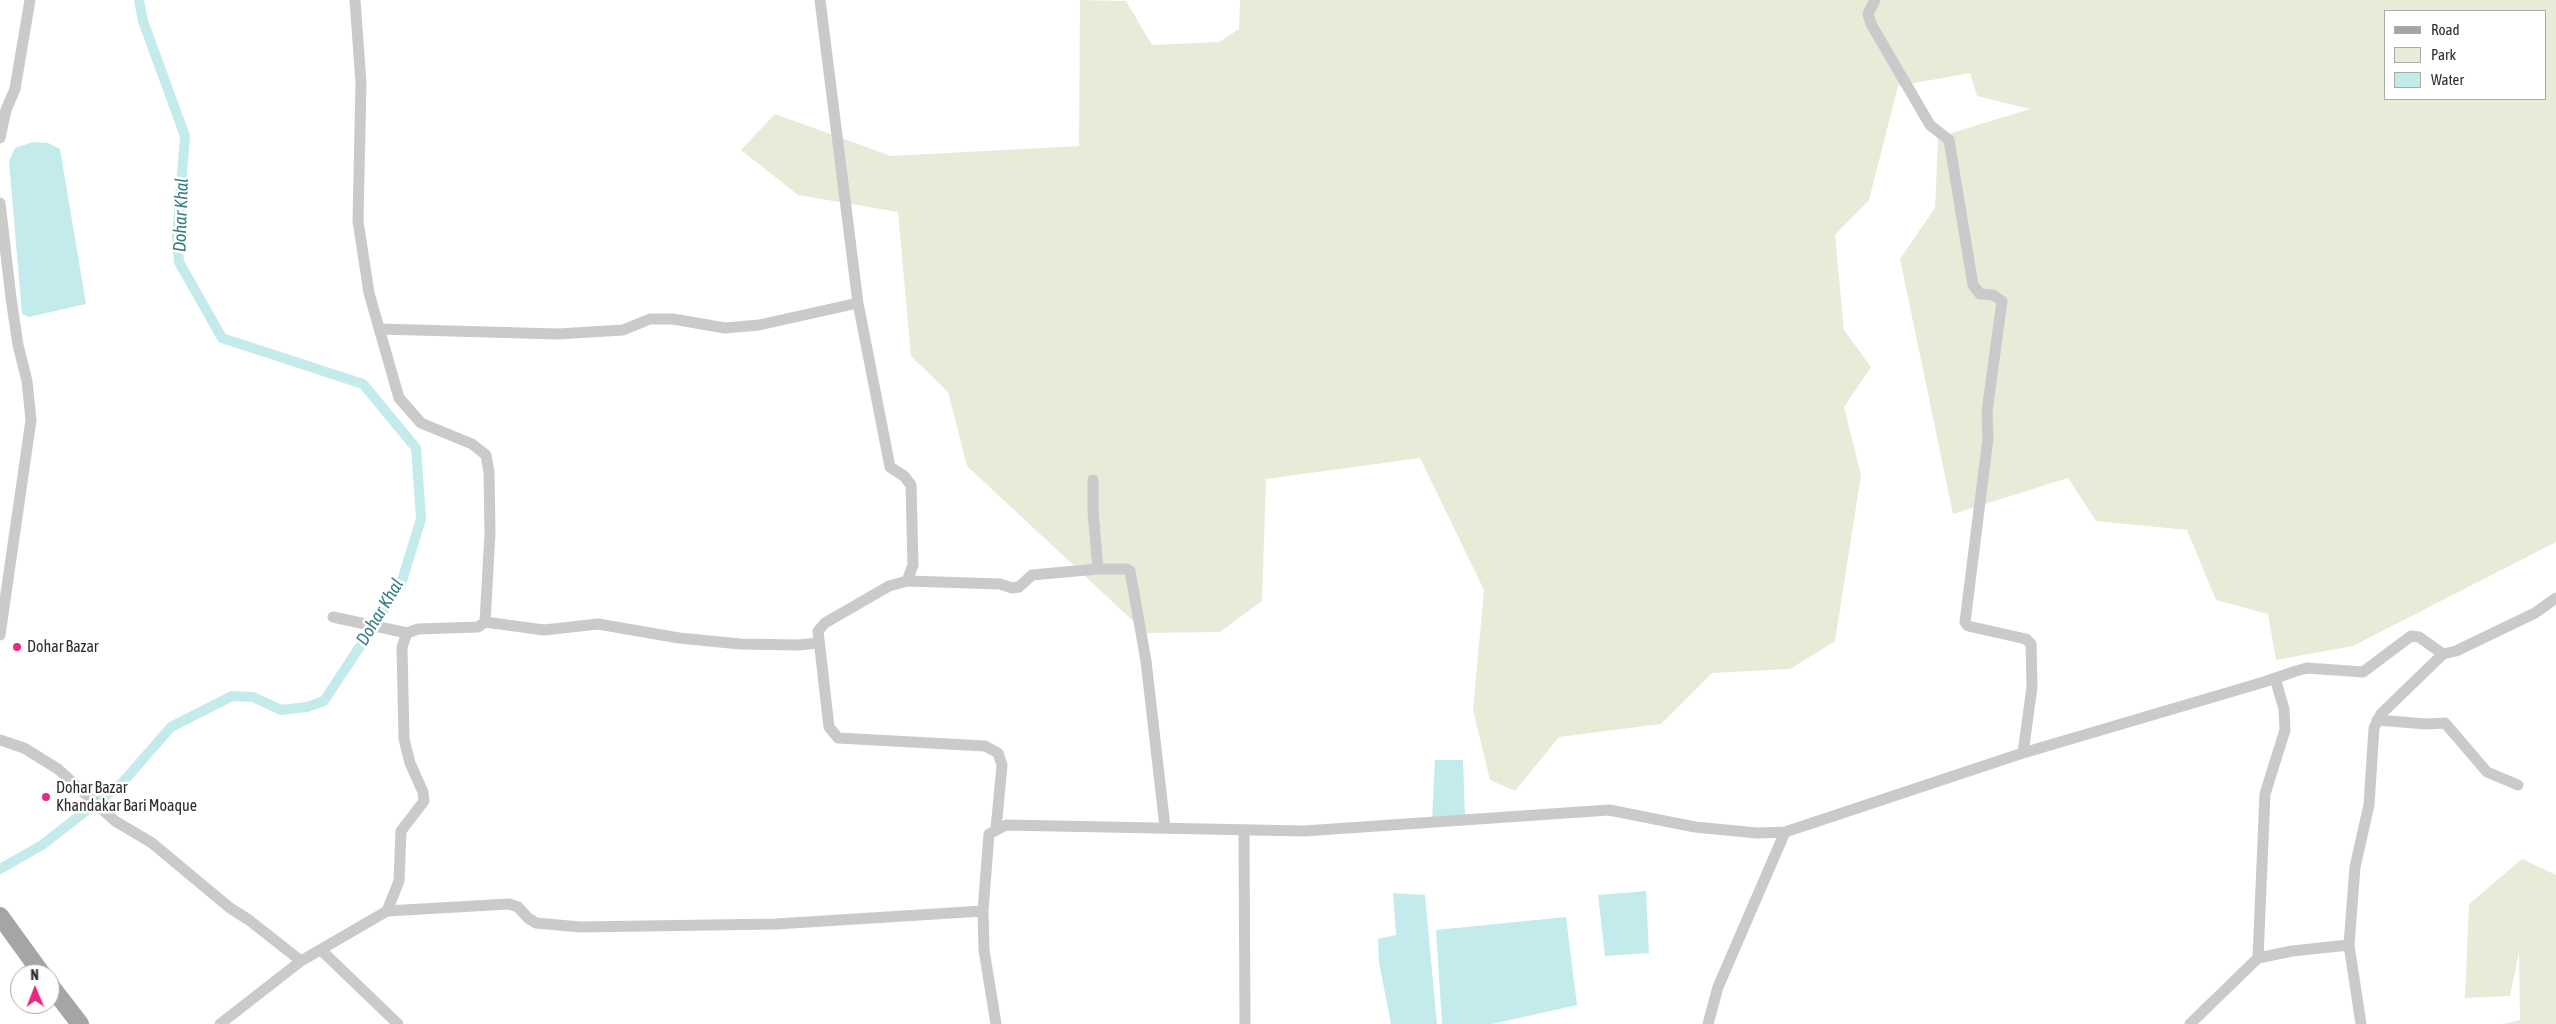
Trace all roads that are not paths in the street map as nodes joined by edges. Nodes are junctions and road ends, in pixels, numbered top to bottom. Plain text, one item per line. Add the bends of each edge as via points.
1 (30, 0) edge
2 (355, 0) edge
3 (820, 0) edge
4 (1875, 0) edge
5 (0, 138) edge
6 (0, 202) edge
7 (858, 303) junction
8 (380, 329) junction
9 (1093, 480) dead end
10 (1098, 569) junction
11 (907, 581) junction
12 (2556, 598) edge
13 (333, 617) dead end
14 (485, 622) junction
15 (407, 633) junction
16 (0, 635) edge
17 (818, 643) junction
18 (2443, 654) junction
19 (2275, 678) junction
20 (2377, 720) junction
21 (0, 740) edge
22 (2023, 753) junction
23 (2518, 785) dead end
24 (1165, 827) junction
25 (996, 829) junction
26 (1244, 831) junction
27 (1784, 832) junction
28 (387, 911) junction
29 (983, 911) junction
30 (0, 916) edge
31 (2349, 945) junction
32 (321, 950) junction
33 (2258, 958) junction
34 (301, 961) junction
35 (35, 964) edge
36 (60, 998) edge
37 (80, 1024) edge
38 (220, 1024) edge
39 (398, 1024) edge
40 (996, 1024) edge
41 (1244, 1024) edge
42 (1708, 1024) edge
43 (2190, 1024) edge
44 (2361, 1024) edge

1 - 5 street via 15,89
2 - 8 street via 361,83 358,221 369,293
3 - 7 street
4 - 22 street via 1868,14 1871,24 1930,125 1949,140 1973,285 1980,294 2002,300 1965,622 1968,626 2026,639 2031,644 2032,687
6 - 16 street via 31,420
7 - 8 street via 759,325 725,328 673,319 650,319 623,330 558,334
7 - 11 street via 890,467 911,485 913,565
8 - 14 street via 399,398 410,412 421,423 472,444 486,455 490,533
9 - 10 street
10 - 11 street via 1032,575 1019,587 1012,588 1000,584
10 - 24 street via 1130,570 1150,690
11 - 17 street via 889,586 825,623 818,631
12 - 18 street via 2535,613 2456,651
13 - 15 street
14 - 15 street via 478,627 418,629
14 - 17 street via 544,630 598,624 679,638 740,644
15 - 28 street via 402,647 404,738 424,801 401,831 399,881
17 - 25 street via 829,727 838,738 985,746 998,753 1002,765
18 - 19 street via 2420,637 2411,636 2363,672 2307,668
18 - 20 street
19 - 22 street
19 - 33 street via 2284,709 2285,730 2265,794
20 - 23 street via 2445,723 2487,772
20 - 31 street via 2369,805 2355,868
21 - 34 street via 24,748 74,782 115,821 152,843 230,908
22 - 27 street
24 - 25 street via 1006,825
24 - 26 street
25 - 29 street via 989,834
26 - 27 street via 1304,831 1610,810 1695,827 1757,833
26 - 41 street
27 - 42 street via 1718,987
28 - 29 street via 509,904 518,907 536,923 580,927 776,924
28 - 32 street
29 - 40 street via 984,950
30 - 35 main road
31 - 33 street
31 - 44 street
32 - 34 street
32 - 39 street
33 - 43 street
34 - 38 street
36 - 37 main road

